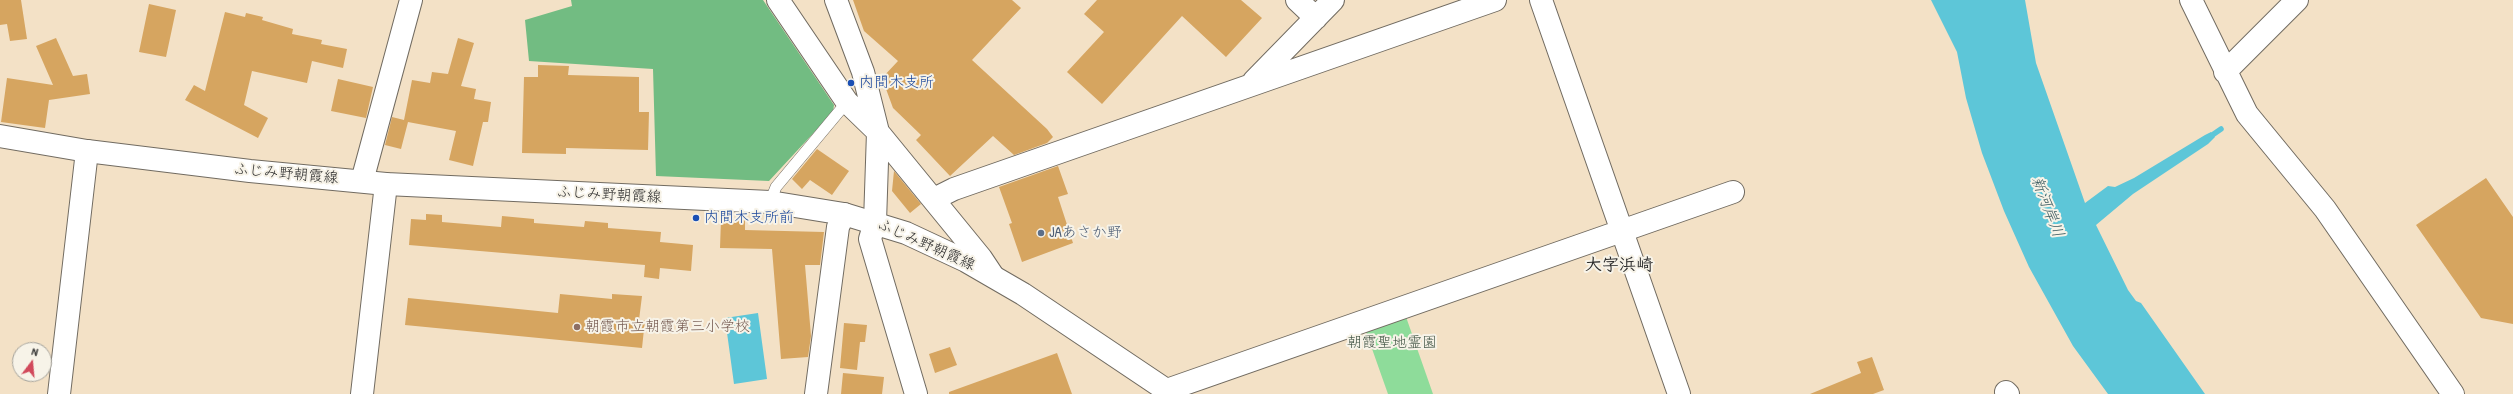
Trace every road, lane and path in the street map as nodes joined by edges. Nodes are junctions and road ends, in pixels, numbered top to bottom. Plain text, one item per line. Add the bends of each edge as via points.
1 (412, 0) edge
2 (778, 0) edge
3 (836, 0) edge
4 (1297, 0) edge
5 (1333, 0) edge
6 (1495, 0) edge
7 (1541, 0) edge
8 (2191, 0) edge
9 (2296, 0) edge
10 (1316, 18) junction
11 (2225, 72) junction
12 (1251, 85) junction
13 (848, 102) junction
14 (878, 132) junction
15 (1, 137) edge
16 (87, 151) junction
17 (362, 181) junction
18 (386, 184) junction
19 (1734, 192) dead end
20 (934, 199) junction
21 (770, 202) junction
22 (844, 214) junction
23 (875, 222) junction
24 (1622, 232) junction
25 (993, 276) junction
26 (1170, 392) edge
27 (58, 394) edge
28 (362, 394) edge
29 (816, 394) edge
30 (916, 394) edge
31 (1679, 394) edge
32 (2453, 394) edge

1 - 17 street
2 - 13 street
3 - 14 street via 863,72
4 - 10 street
5 - 10 street
6 - 12 street
7 - 24 street
8 - 11 street
9 - 11 street
10 - 12 street
11 - 32 street via 2247,114 2326,209
12 - 20 street via 954,189
13 - 14 street
13 - 21 lane via 776,187
14 - 20 street
14 - 23 street
15 - 16 street, ふじみ野朝霞線
16 - 17 street, ふじみ野朝霞線 via 250,171
16 - 27 street
17 - 18 street, ふじみ野朝霞線
18 - 21 street, ふじみ野朝霞線
18 - 28 street
19 - 24 street
20 - 25 street
21 - 22 street, ふじみ野朝霞線
22 - 23 street, ふじみ野朝霞線
22 - 29 street via 838,227
23 - 25 street, ふじみ野朝霞線 via 936,246
23 - 30 street via 870,239
24 - 26 street
24 - 31 street
25 - 26 street, ふじみ野朝霞線

